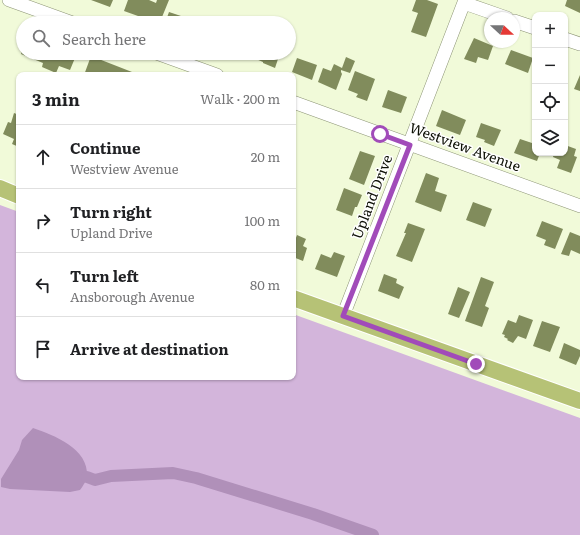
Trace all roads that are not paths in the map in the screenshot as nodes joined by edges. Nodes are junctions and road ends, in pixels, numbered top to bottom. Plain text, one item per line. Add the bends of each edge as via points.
1 (10, 0) edge
2 (465, 1) edge
3 (492, 12) edge
4 (54, 16) edge
5 (520, 23) edge
6 (532, 27) edge
7 (568, 40) edge
8 (580, 44) edge
9 (175, 60) edge
10 (209, 72) edge
11 (296, 103) edge
12 (410, 145) junction
13 (0, 188) edge
14 (16, 195) edge
15 (580, 206) edge
16 (296, 299) edge
17 (343, 316) junction
18 (580, 400) edge

1 - 4 street
2 - 3 street
2 - 12 street, Upland Drive
5 - 6 street
7 - 8 street
9 - 10 street
11 - 12 street, Westview Avenue
12 - 15 street, Westview Avenue
12 - 17 street, Upland Drive
13 - 14 main road
16 - 17 main road
17 - 18 main road

